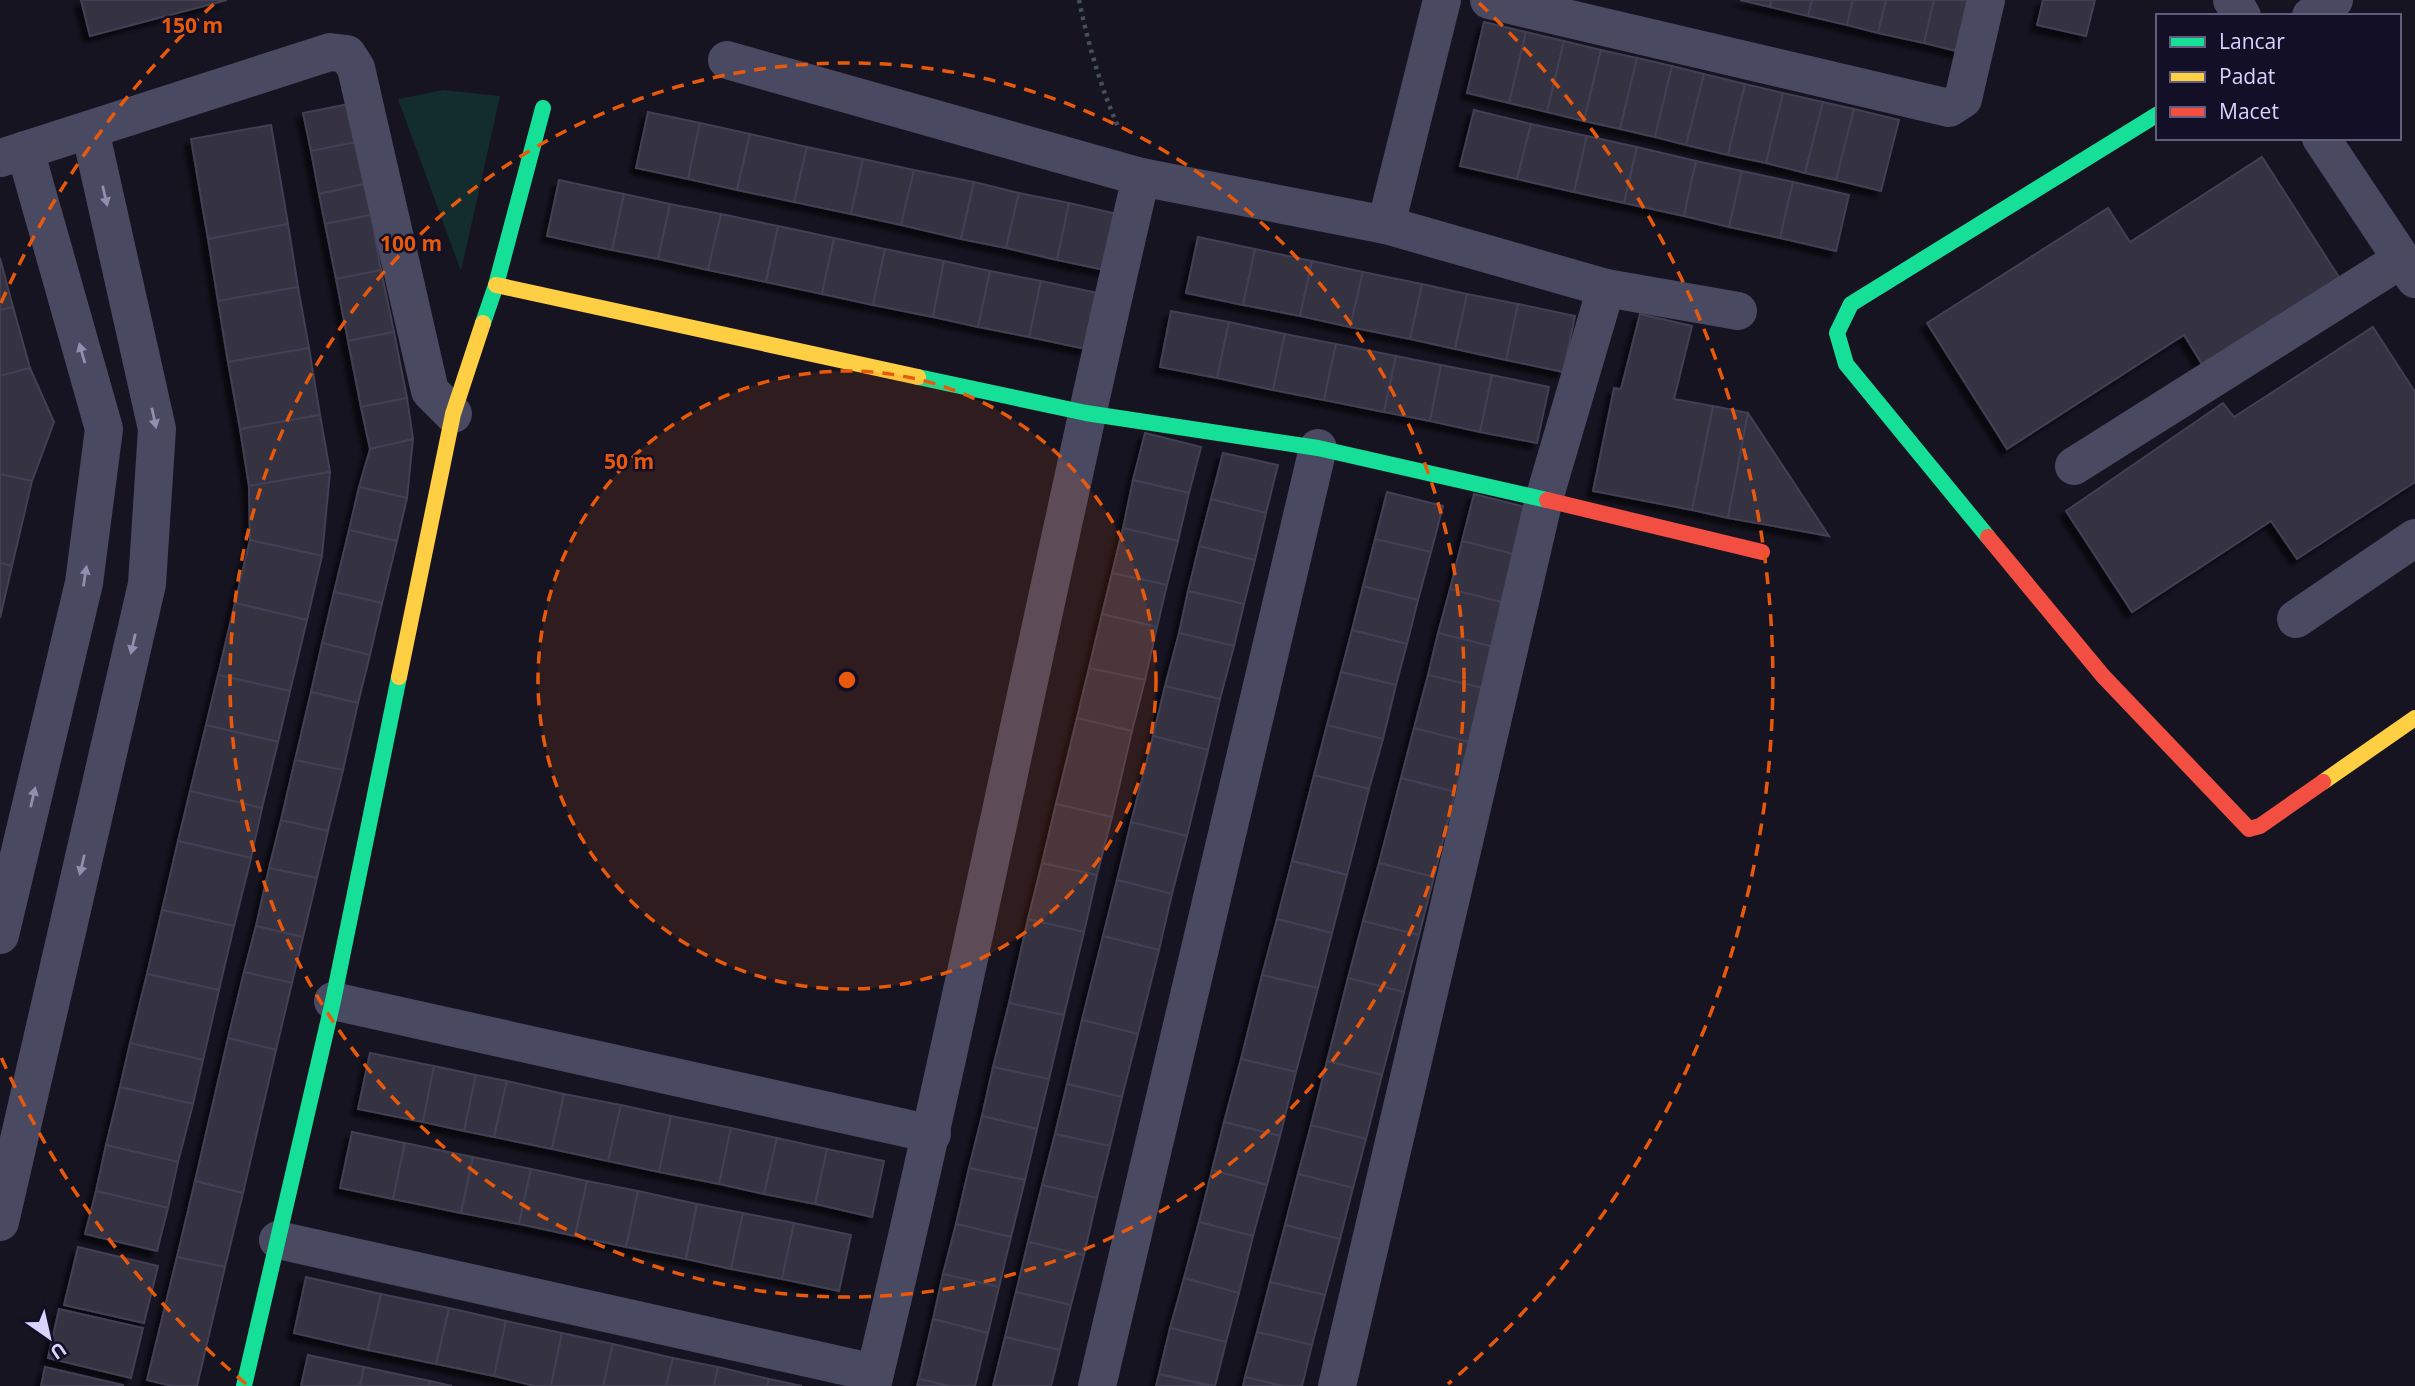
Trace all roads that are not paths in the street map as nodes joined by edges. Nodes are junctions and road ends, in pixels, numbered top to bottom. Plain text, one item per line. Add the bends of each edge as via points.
1 (1442, 0) edge
2 (1489, 0) edge
3 (1986, 0) edge
4 (2334, 0) edge
5 (2314, 14) edge
6 (727, 60) dead end
7 (543, 108) dead end
8 (2156, 115) edge
9 (90, 130) junction
10 (2322, 140) edge
11 (13, 154) edge
12 (1141, 177) junction
13 (1386, 225) junction
14 (2409, 270) edge
15 (496, 285) junction
16 (1606, 288) junction
17 (1738, 310) dead end
18 (1086, 413) junction
19 (453, 414) junction
20 (1318, 448) junction
21 (2074, 466) dead end
22 (1544, 499) junction
23 (2415, 538) edge
24 (1762, 552) dead end
25 (2296, 619) dead end
26 (2415, 718) edge
27 (0, 935) edge
28 (334, 1001) junction
29 (932, 1134) junction
30 (0, 1222) edge
31 (278, 1240) junction
32 (873, 1379) edge
33 (244, 1386) edge
34 (1097, 1386) edge
35 (1336, 1386) edge

1 - 13 street
2 - 3 street via 1949,108 1963,99
4 - 5 street
6 - 12 street
7 - 15 street
8 - 26 street via 1851,304 1837,333 1846,365 2103,676 2249,829 2260,826
9 - 11 street
9 - 19 street via 330,52 347,54 356,68 430,391
9 -> 30 street via 157,429 147,584
10 - 14 street
27 -> 11 street via 84,583 104,429
12 - 13 street
12 - 18 street
13 - 16 street
14 - 21 street
15 - 18 street
15 - 19 street
16 - 17 street
16 - 22 street
18 - 20 street
18 - 29 street
19 - 28 street
20 - 22 street
20 - 34 street
22 - 24 street
22 - 35 street
23 - 25 street
28 - 29 street
28 - 31 street
29 - 32 street
31 - 32 street
31 - 33 street

